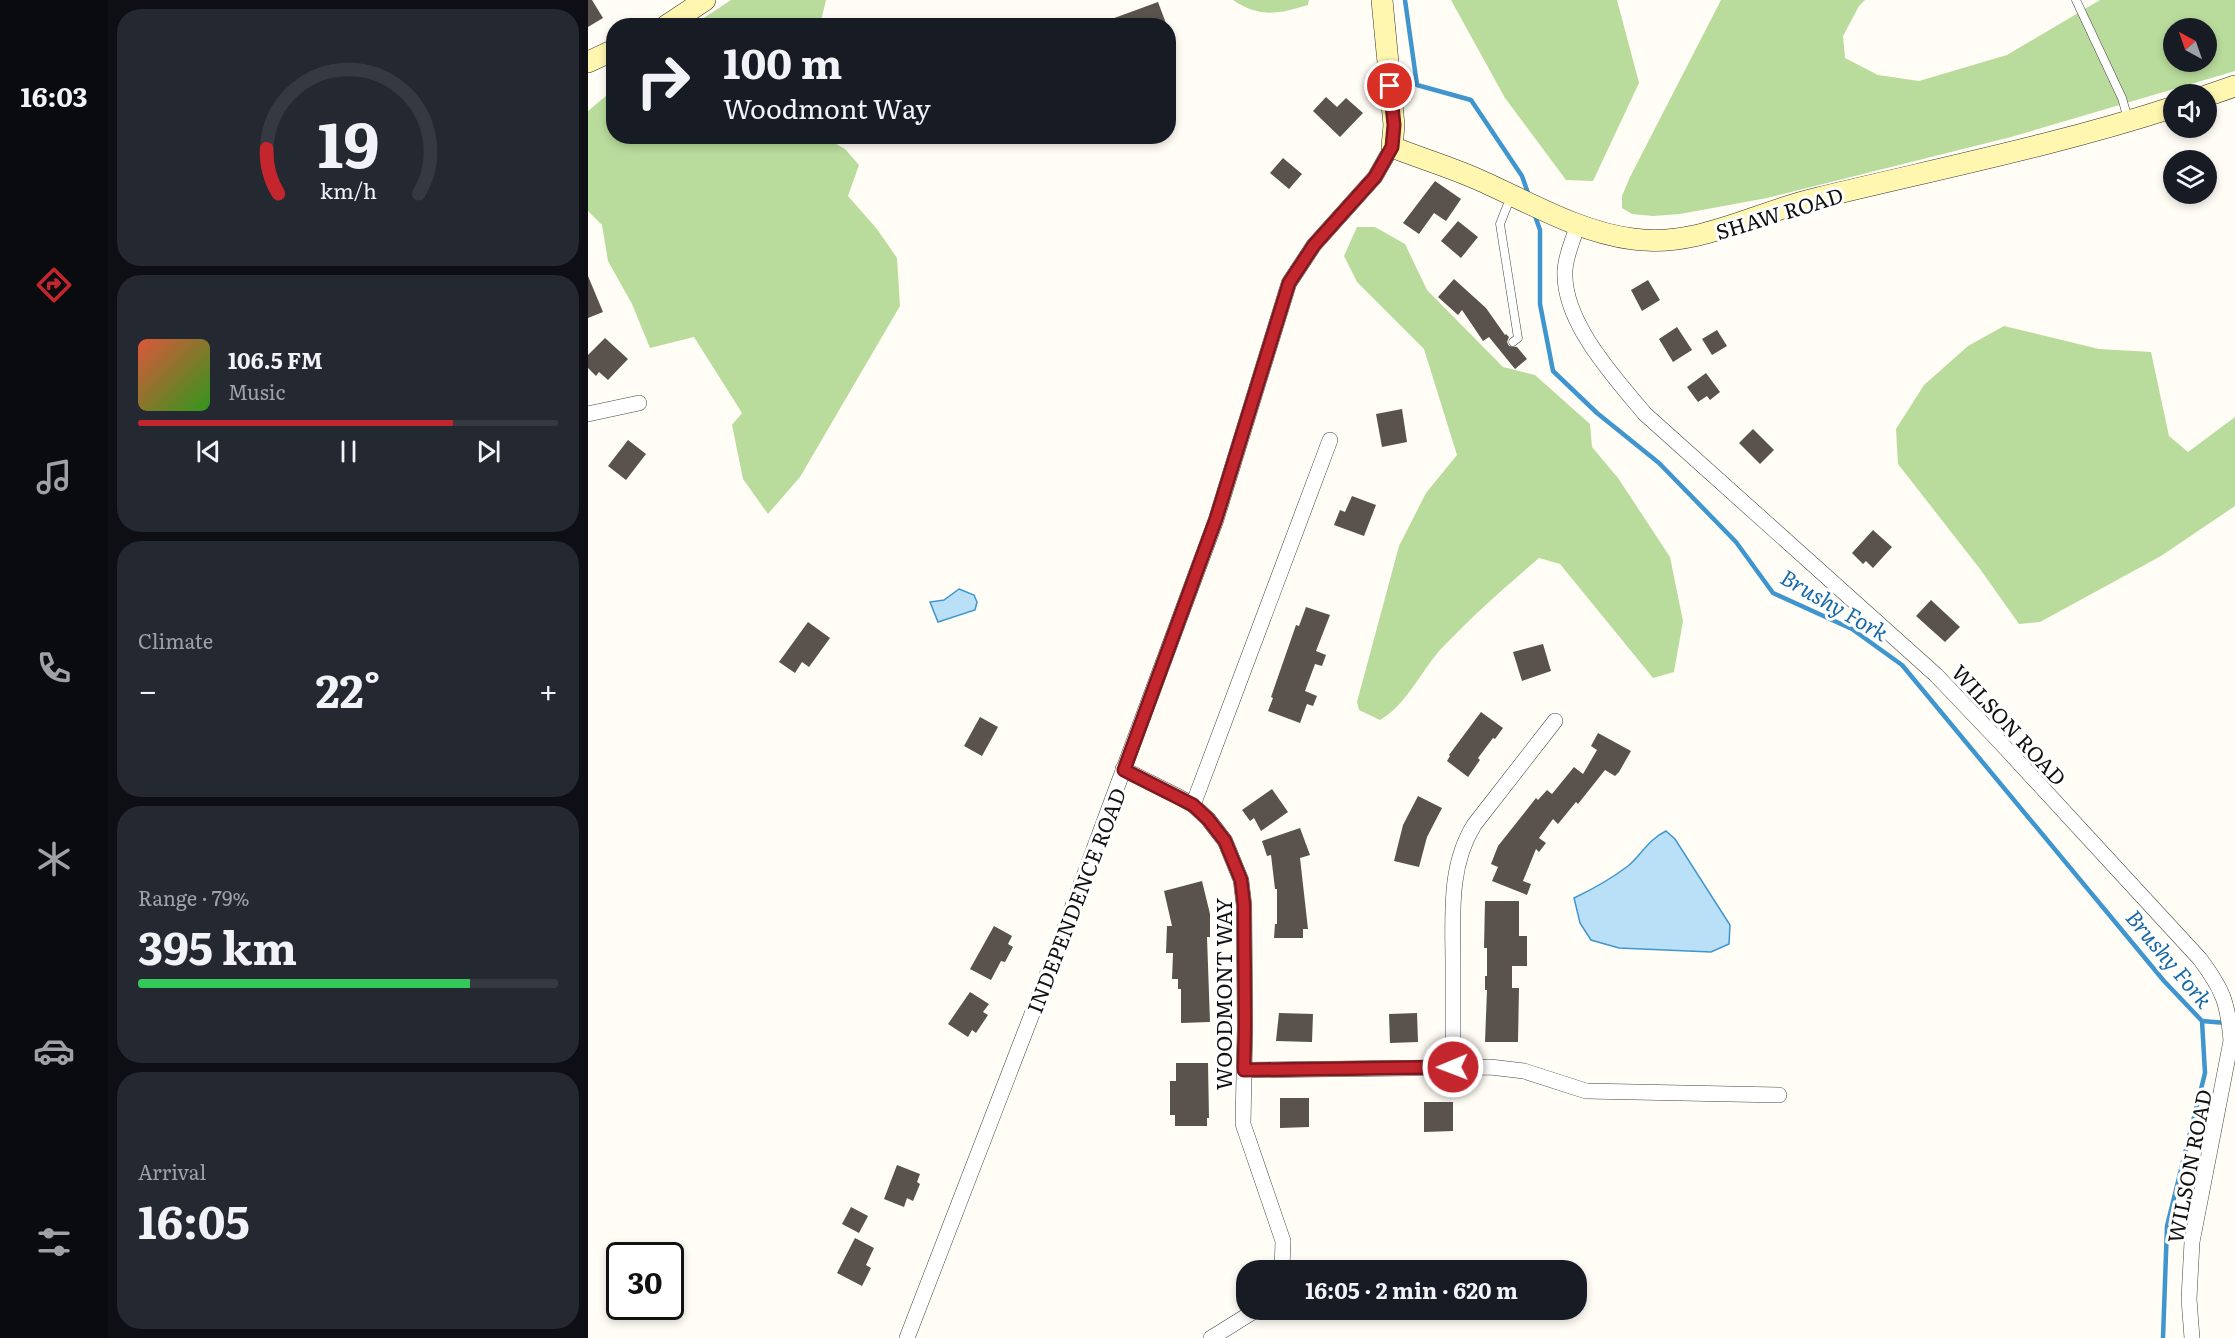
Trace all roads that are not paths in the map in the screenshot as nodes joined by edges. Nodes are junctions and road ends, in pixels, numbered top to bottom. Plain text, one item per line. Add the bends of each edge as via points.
1 (705, 0) edge
2 (1382, 0) edge
3 (2076, 0) edge
4 (678, 18) edge
5 (606, 54) edge
6 (588, 62) edge
7 (2235, 86) edge
8 (2217, 92) edge
9 (2163, 110) edge
10 (2129, 120) junction
11 (1392, 147) junction
12 (1511, 195) junction
13 (1578, 225) junction
14 (1513, 342) dead end
15 (639, 403) dead end
16 (588, 414) edge
17 (1330, 440) dead end
18 (1555, 721) dead end
19 (1124, 770) junction
20 (1193, 805) junction
21 (2231, 1009) edge
22 (1453, 1067) junction
23 (1244, 1070) junction
24 (1779, 1095) dead end
25 (1282, 1260) edge
26 (1240, 1320) edge
27 (907, 1338) edge
28 (1211, 1338) edge
29 (2192, 1338) edge

1 - 4 main road
2 - 11 main road, INDEPENDENCE ROAD via 1394,125
3 - 10 lane
5 - 6 main road
7 - 8 main road
9 - 10 main road, SHAW ROAD
10 - 13 main road, SHAW ROAD via 1815,198 1680,239 1632,239
11 - 12 main road, SHAW ROAD
11 - 19 street, INDEPENDENCE ROAD via 1375,177 1314,245 1289,283 1216,519
12 - 13 main road, SHAW ROAD
12 - 14 lane via 1500,224 1518,338
13 - 21 street, WILSON ROAD via 1565,269 1568,292 1584,333 1620,385 1645,414 1936,675 2200,959
15 - 16 street
17 - 20 street
18 - 22 street via 1474,825 1459,858 1453,894
19 - 20 street, WOODMONT WAY
19 - 27 street, INDEPENDENCE ROAD
20 - 23 street, WOODMONT WAY via 1225,841 1241,880
21 - 29 street, WILSON ROAD via 2228,1063 2192,1242
22 - 23 street
22 - 24 street via 1524,1071 1586,1091
23 - 25 street, WOODMONT WAY via 1243,1124 1283,1241
26 - 28 street

